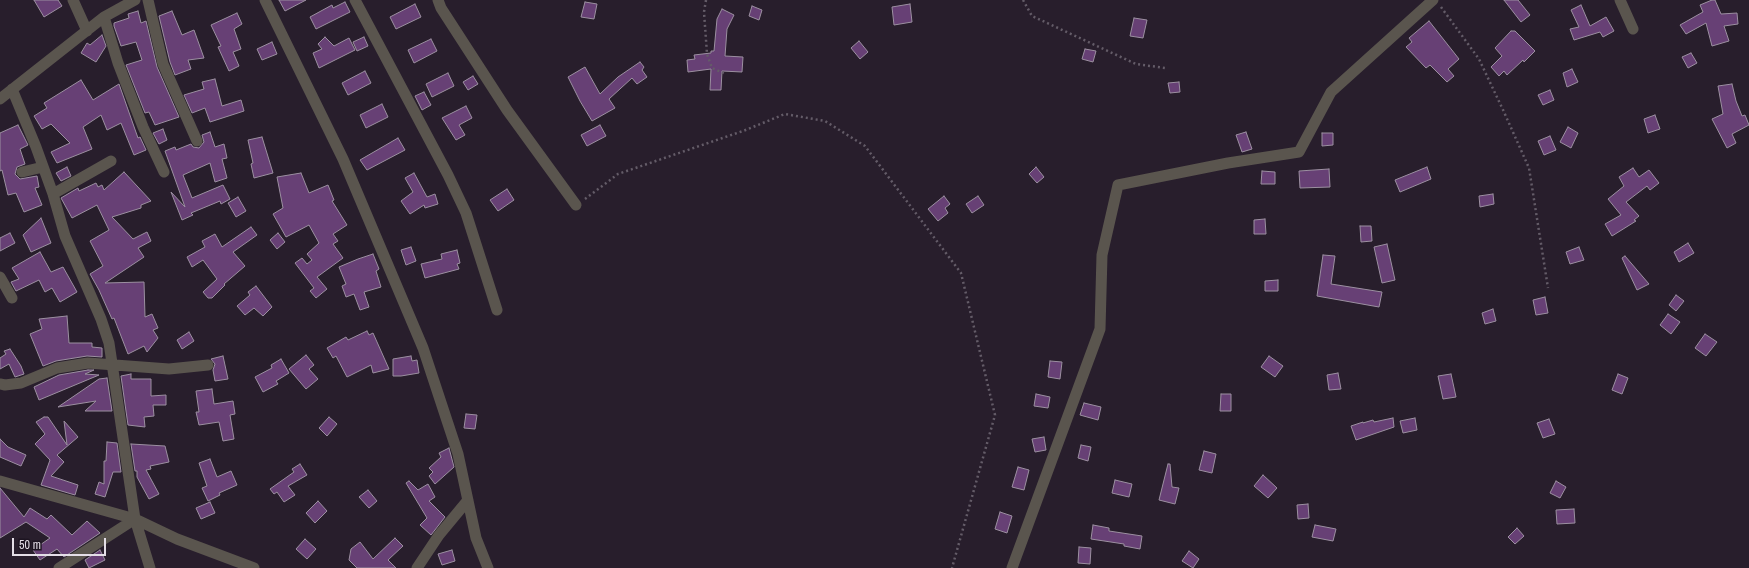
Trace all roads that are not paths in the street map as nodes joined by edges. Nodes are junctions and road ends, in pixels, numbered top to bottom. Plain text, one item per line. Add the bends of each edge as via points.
1 (73, 0) edge
2 (134, 0) edge
3 (148, 0) edge
4 (266, 0) edge
5 (355, 0) edge
6 (438, 0) edge
7 (1620, 0) edge
8 (1437, 3) edge
9 (104, 17) junction
10 (1633, 29) dead end
11 (86, 31) junction
12 (12, 89) junction
13 (0, 99) edge
14 (197, 141) dead end
15 (111, 161) dead end
16 (43, 167) junction
17 (22, 172) dead end
18 (164, 172) dead end
19 (53, 194) junction
20 (576, 205) road end
21 (0, 277) edge
22 (12, 298) dead end
23 (497, 310) dead end
24 (208, 365) dead end
25 (113, 366) junction
26 (0, 384) edge
27 (0, 481) edge
28 (468, 500) junction
29 (136, 519) junction
30 (59, 568) edge
31 (150, 568) edge
32 (254, 568) edge
33 (416, 568) edge
34 (488, 568) edge
35 (1012, 568) edge

1 - 11 street
2 - 9 street
3 - 14 street via 162,64
4 - 28 street via 343,159 423,348 458,454
5 - 23 street via 466,213
6 - 20 street via 507,110
7 - 10 street
8 - 35 street via 1331,92 1299,152 1118,185 1102,256 1100,329
9 - 11 street
9 - 18 street via 118,63
11 - 12 street
12 - 13 street
12 - 16 street
15 - 19 street
16 - 17 street
16 - 19 street
19 - 25 street via 65,236 103,325
21 - 22 street
24 - 25 street via 169,369
25 - 26 street via 88,363 57,368 21,383
25 - 29 street
27 - 29 street
28 - 33 street
28 - 34 street via 476,538
29 - 30 street
29 - 31 street
29 - 32 street via 177,539

